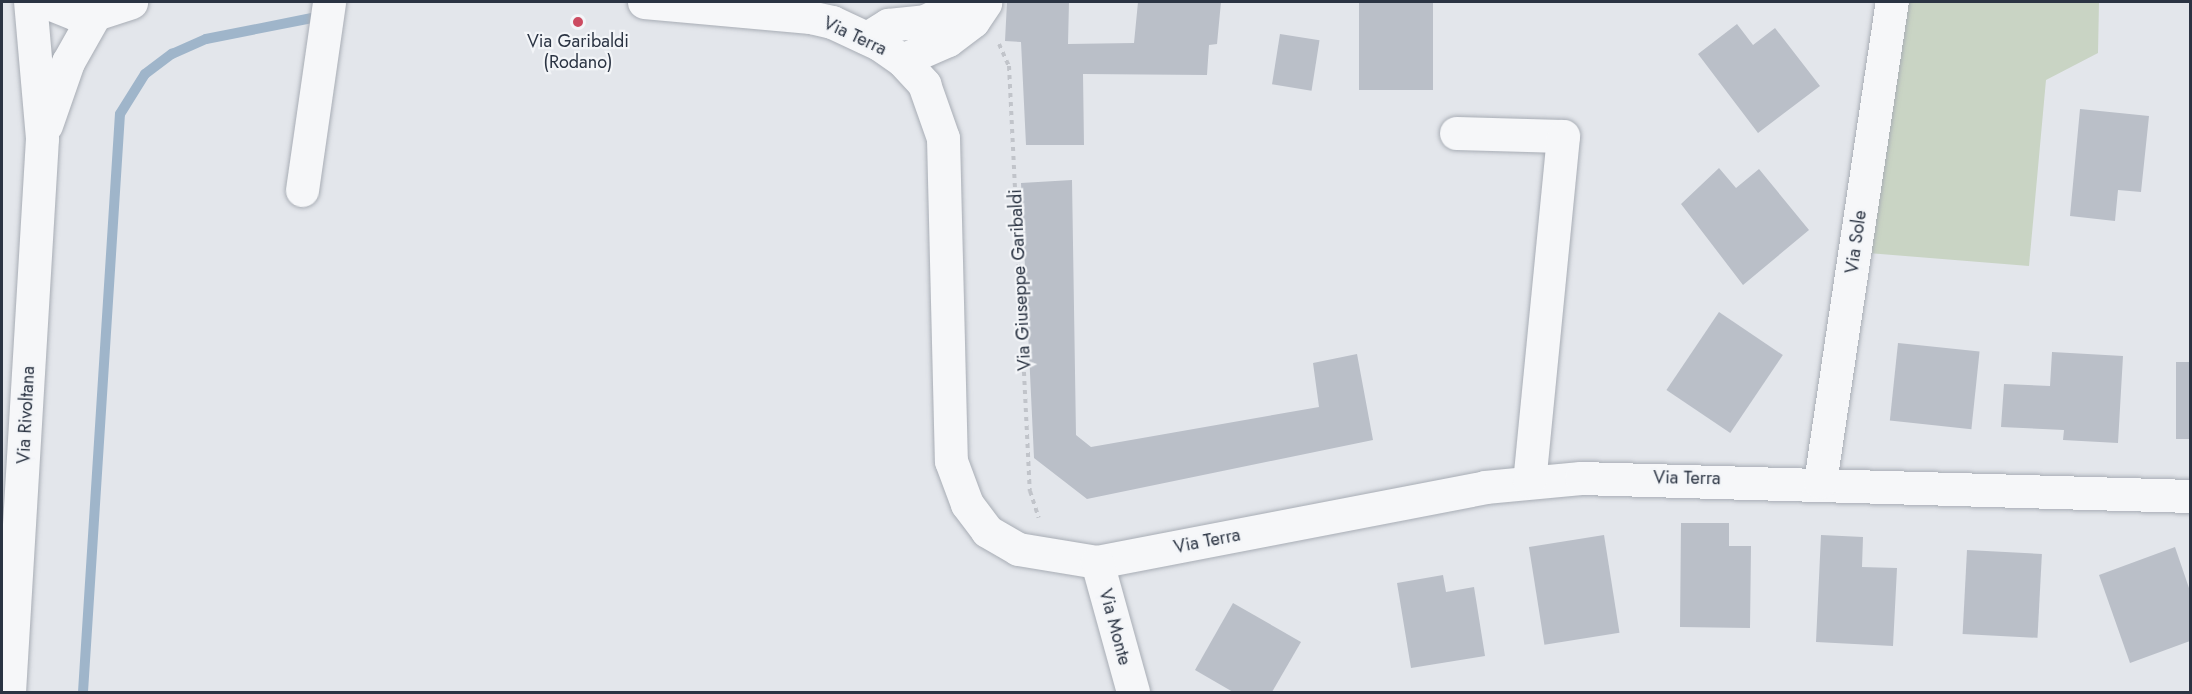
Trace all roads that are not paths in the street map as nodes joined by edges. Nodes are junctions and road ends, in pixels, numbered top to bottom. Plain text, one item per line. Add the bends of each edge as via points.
1 (30, 2) edge
2 (46, 2) edge
3 (131, 2) edge
4 (329, 2) edge
5 (644, 2) edge
6 (963, 2) edge
7 (986, 2) edge
8 (1892, 2) edge
9 (95, 15) junction
10 (867, 38) junction
11 (902, 60) junction
12 (1456, 133) dead end
13 (42, 138) junction
14 (302, 190) dead end
15 (1529, 481) junction
16 (1820, 482) junction
17 (2190, 496) edge
18 (1097, 562) junction
19 (9, 693) edge
20 (1133, 693) edge

1 - 13 street, Via Rivoltana
2 - 9 street via 76,14
3 - 9 street
4 - 14 street
5 - 10 street, Via Terra via 810,17
6 - 10 street via 926,21 888,25
7 - 11 street via 973,21 948,40
8 - 16 street, Via Sole
9 - 13 street, Via Rivoltana via 68,62
10 - 11 street, Via Terra
11 - 18 street, Via Terra via 924,84 943,138 951,461 967,504 987,531 1018,549
12 - 15 street via 1563,136
13 - 19 street, Via Rivoltana
15 - 16 street, Via Terra via 1649,477
15 - 18 street, Via Terra
16 - 17 street, Via Terra
18 - 20 street, Via Monte

